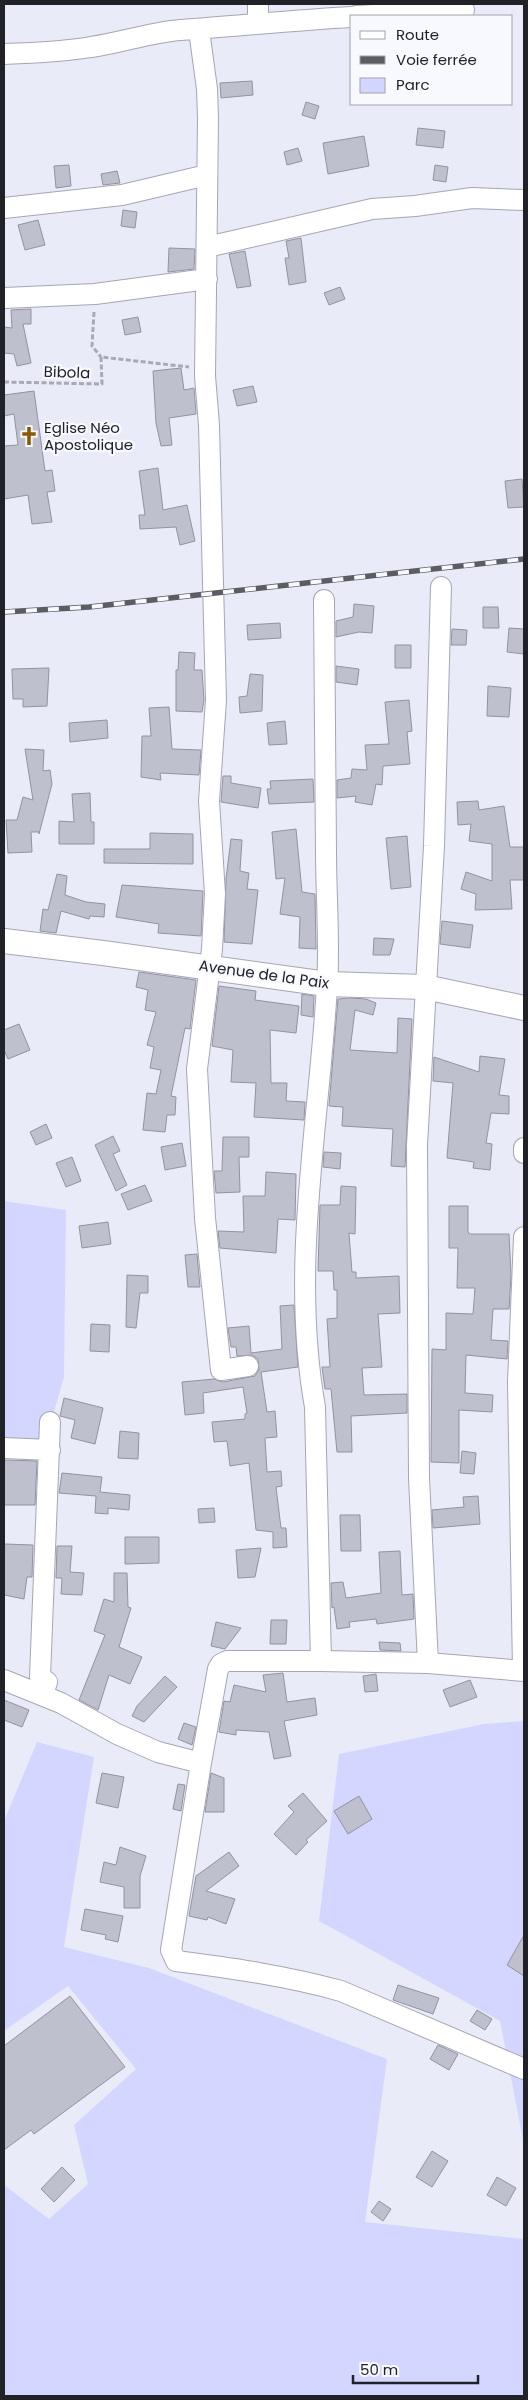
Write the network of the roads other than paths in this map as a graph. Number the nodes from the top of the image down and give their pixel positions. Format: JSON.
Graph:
{"nodes":[{"id":1,"x":464,"y":10,"type":"dead end"},
{"id":2,"x":258,"y":13,"type":"edge"},
{"id":3,"x":374,"y":15,"type":"edge"},
{"id":4,"x":350,"y":16,"type":"edge"},
{"id":5,"x":200,"y":30,"type":"junction"},
{"id":6,"x":4,"y":54,"type":"edge"},
{"id":7,"x":207,"y":174,"type":"junction"},
{"id":8,"x":524,"y":200,"type":"edge"},
{"id":9,"x":4,"y":208,"type":"edge"},
{"id":10,"x":208,"y":247,"type":"junction"},
{"id":11,"x":207,"y":280,"type":"junction"},
{"id":12,"x":4,"y":298,"type":"edge"},
{"id":13,"x":441,"y":587,"type":"dead end"},
{"id":14,"x":324,"y":600,"type":"dead end"},
{"id":15,"x":4,"y":941,"type":"edge"},
{"id":16,"x":209,"y":967,"type":"junction"},
{"id":17,"x":328,"y":984,"type":"junction"},
{"id":18,"x":425,"y":987,"type":"junction"},
{"id":19,"x":524,"y":1008,"type":"edge"},
{"id":20,"x":524,"y":1148,"type":"edge"},
{"id":21,"x":524,"y":1152,"type":"edge"},
{"id":22,"x":524,"y":1237,"type":"edge"},
{"id":23,"x":248,"y":1366,"type":"dead end"},
{"id":24,"x":50,"y":1422,"type":"dead end"},
{"id":25,"x":4,"y":1448,"type":"edge"},
{"id":26,"x":50,"y":1450,"type":"junction"},
{"id":27,"x":321,"y":1661,"type":"junction"},
{"id":28,"x":428,"y":1663,"type":"junction"},
{"id":29,"x":524,"y":1671,"type":"edge"},
{"id":30,"x":4,"y":1680,"type":"edge"},
{"id":31,"x":42,"y":1694,"type":"junction"},
{"id":32,"x":201,"y":1764,"type":"junction"},
{"id":33,"x":524,"y":2069,"type":"edge"}],
"edges":[{"from":1,"to":3,"type":"street"},
{"from":2,"to":4,"type":"street"},
{"from":2,"to":5,"type":"street"},
{"from":5,"to":6,"type":"street"},
{"from":5,"to":7,"type":"street"},
{"from":7,"to":9,"type":"street"},
{"from":7,"to":10,"type":"street"},
{"from":8,"to":10,"type":"street"},
{"from":10,"to":11,"type":"street"},
{"from":11,"to":12,"type":"street"},
{"from":11,"to":16,"type":"street"},
{"from":13,"to":18,"type":"street"},
{"from":14,"to":17,"type":"street"},
{"from":15,"to":16,"type":"street","name":"Avenue de la Paix"},
{"from":16,"to":17,"type":"street","name":"Avenue de la Paix"},
{"from":16,"to":23,"type":"street"},
{"from":17,"to":18,"type":"street","name":"Avenue de la Paix"},
{"from":17,"to":27,"type":"street"},
{"from":18,"to":19,"type":"street","name":"Avenue de la Paix"},
{"from":18,"to":28,"type":"street"},
{"from":20,"to":21,"type":"street"},
{"from":22,"to":29,"type":"street"},
{"from":24,"to":26,"type":"street"},
{"from":25,"to":26,"type":"street"},
{"from":26,"to":31,"type":"street"},
{"from":27,"to":28,"type":"street"},
{"from":27,"to":32,"type":"street"},
{"from":28,"to":29,"type":"street"},
{"from":30,"to":31,"type":"street"},
{"from":31,"to":32,"type":"street"},
{"from":32,"to":33,"type":"street"}]}
